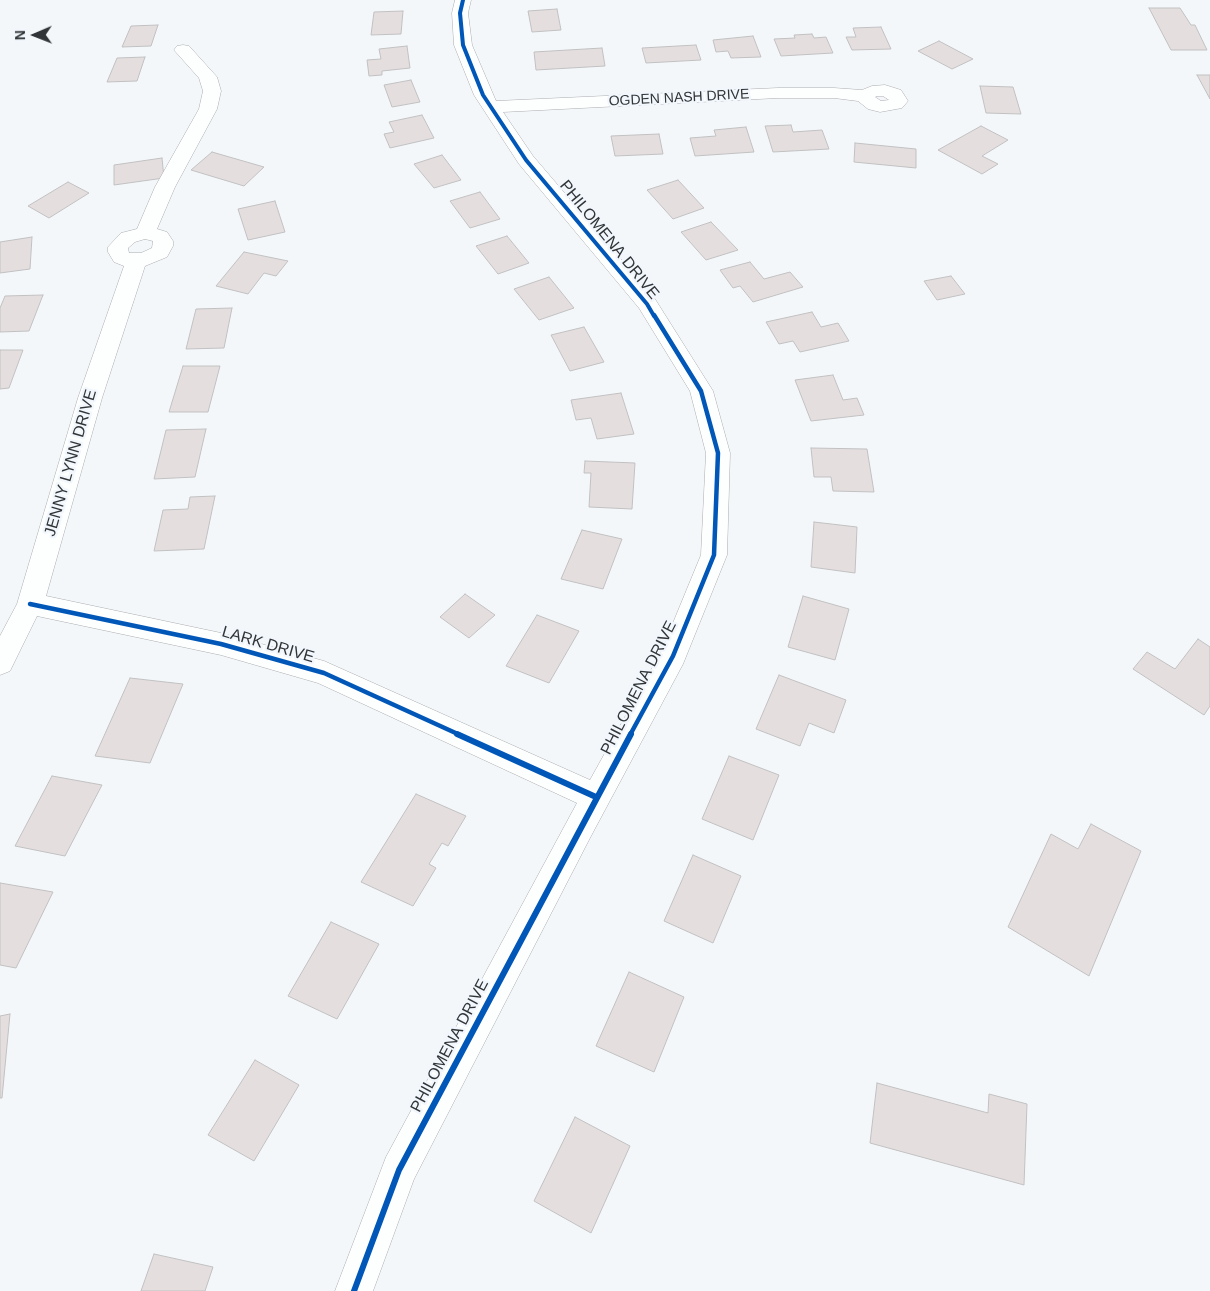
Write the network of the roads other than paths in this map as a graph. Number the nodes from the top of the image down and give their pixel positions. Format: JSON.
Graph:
{"nodes":[{"id":1,"x":463,"y":0,"type":"edge"},
{"id":2,"x":183,"y":50,"type":"dead end"},
{"id":3,"x":866,"y":96,"type":"dead end"},
{"id":4,"x":491,"y":107,"type":"junction"},
{"id":5,"x":30,"y":604,"type":"junction"},
{"id":6,"x":0,"y":663,"type":"edge"},
{"id":7,"x":596,"y":797,"type":"junction"},
{"id":8,"x":354,"y":1291,"type":"edge"}],
"edges":[{"from":1,"to":4,"type":"street","name":"PHILOMENA DRIVE"},
{"from":2,"to":5,"type":"street","name":"JENNY LYNN DRIVE"},
{"from":3,"to":4,"type":"street","name":"OGDEN NASH DRIVE"},
{"from":4,"to":7,"type":"street","name":"PHILOMENA DRIVE"},
{"from":5,"to":6,"type":"street","name":"JENNY LYNN DRIVE"},
{"from":5,"to":7,"type":"street","name":"LARK DRIVE"},
{"from":7,"to":8,"type":"street","name":"PHILOMENA DRIVE"}]}
